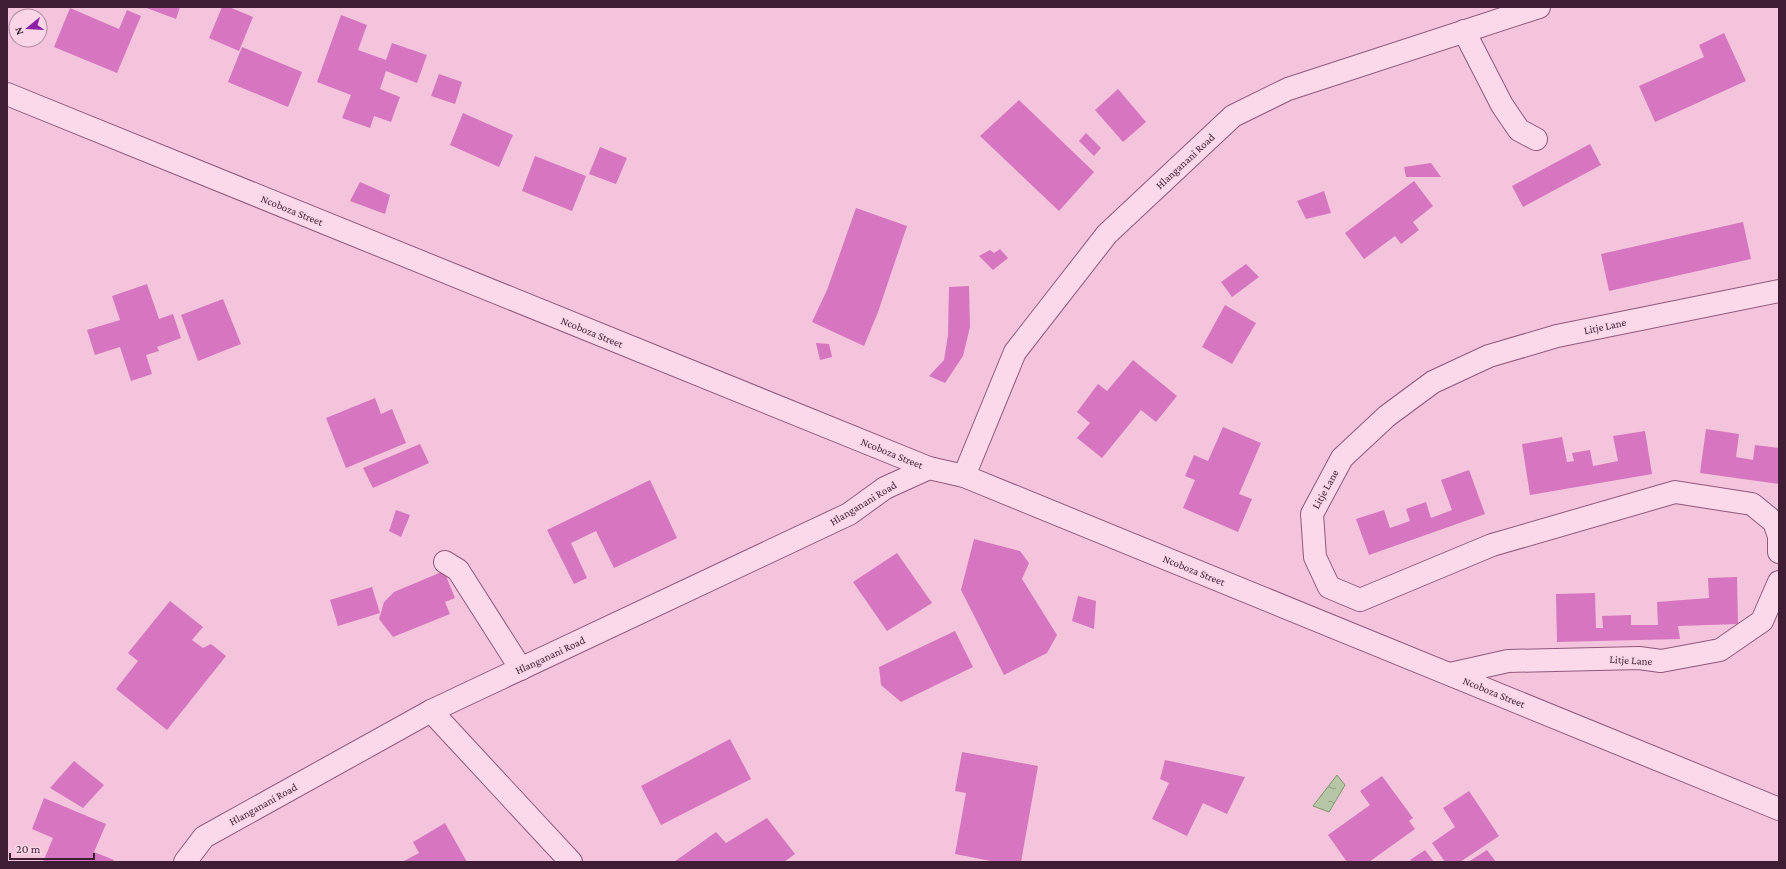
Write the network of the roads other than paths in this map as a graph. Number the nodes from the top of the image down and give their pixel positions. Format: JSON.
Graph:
{"nodes":[{"id":1,"x":1539,"y":7,"type":"edge"},
{"id":2,"x":1464,"y":31,"type":"junction"},
{"id":3,"x":7,"y":94,"type":"edge"},
{"id":4,"x":1536,"y":139,"type":"dead end"},
{"id":5,"x":1779,"y":291,"type":"edge"},
{"id":6,"x":929,"y":468,"type":"junction"},
{"id":7,"x":964,"y":476,"type":"junction"},
{"id":8,"x":1779,"y":552,"type":"edge"},
{"id":9,"x":445,"y":562,"type":"dead end"},
{"id":10,"x":1779,"y":582,"type":"edge"},
{"id":11,"x":521,"y":669,"type":"junction"},
{"id":12,"x":1450,"y":674,"type":"junction"},
{"id":13,"x":431,"y":711,"type":"junction"},
{"id":14,"x":1779,"y":809,"type":"edge"},
{"id":15,"x":185,"y":862,"type":"edge"},
{"id":16,"x":571,"y":862,"type":"edge"}],
"edges":[{"from":1,"to":2,"type":"street","name":"Hlanganani Road"},
{"from":2,"to":4,"type":"street"},
{"from":2,"to":7,"type":"street","name":"Hlanganani Road"},
{"from":3,"to":6,"type":"street","name":"Ncoboza Street"},
{"from":5,"to":8,"type":"street","name":"Litje Lane"},
{"from":6,"to":7,"type":"street","name":"Ncoboza Street"},
{"from":6,"to":11,"type":"street","name":"Hlanganani Road"},
{"from":7,"to":12,"type":"street","name":"Ncoboza Street"},
{"from":9,"to":11,"type":"street"},
{"from":10,"to":12,"type":"street","name":"Litje Lane"},
{"from":11,"to":13,"type":"street","name":"Hlanganani Road"},
{"from":12,"to":14,"type":"street","name":"Ncoboza Street"},
{"from":13,"to":15,"type":"street","name":"Hlanganani Road"},
{"from":13,"to":16,"type":"street"}]}
